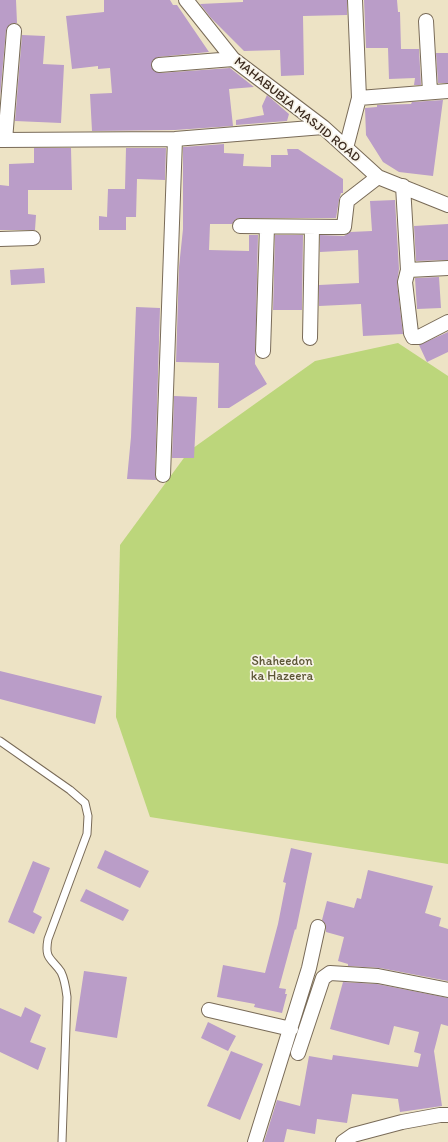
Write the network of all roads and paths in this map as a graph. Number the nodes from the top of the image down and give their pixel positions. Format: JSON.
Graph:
{"nodes":[{"id":1,"x":186,"y":0,"type":"edge"},
{"id":2,"x":355,"y":0,"type":"edge"},
{"id":3,"x":426,"y":21,"type":"dead end"},
{"id":4,"x":14,"y":31,"type":"dead end"},
{"id":5,"x":233,"y":59,"type":"junction"},
{"id":6,"x":159,"y":65,"type":"dead end"},
{"id":7,"x":5,"y":73,"type":"edge"},
{"id":8,"x":448,"y":91,"type":"edge"},
{"id":9,"x":430,"y":92,"type":"junction"},
{"id":10,"x":359,"y":98,"type":"junction"},
{"id":11,"x":323,"y":127,"type":"junction"},
{"id":12,"x":176,"y":139,"type":"junction"},
{"id":13,"x":2,"y":140,"type":"edge"},
{"id":14,"x":346,"y":148,"type":"junction"},
{"id":15,"x":378,"y":177,"type":"junction"},
{"id":16,"x":403,"y":186,"type":"junction"},
{"id":17,"x":448,"y":205,"type":"edge"},
{"id":18,"x":240,"y":226,"type":"dead end"},
{"id":19,"x":267,"y":227,"type":"junction"},
{"id":20,"x":312,"y":228,"type":"junction"},
{"id":21,"x":33,"y":238,"type":"dead end"},
{"id":22,"x":0,"y":239,"type":"edge"},
{"id":23,"x":448,"y":268,"type":"edge"},
{"id":24,"x":408,"y":270,"type":"junction"},
{"id":25,"x":448,"y":322,"type":"edge"},
{"id":26,"x":310,"y":338,"type":"dead end"},
{"id":27,"x":263,"y":351,"type":"dead end"},
{"id":28,"x":163,"y":475,"type":"dead end"},
{"id":29,"x":0,"y":740,"type":"edge"},
{"id":30,"x":318,"y":927,"type":"dead end"},
{"id":31,"x":448,"y":990,"type":"edge"},
{"id":32,"x":209,"y":1010,"type":"dead end"},
{"id":33,"x":291,"y":1028,"type":"junction"},
{"id":34,"x":298,"y":1053,"type":"dead end"},
{"id":35,"x":448,"y":1115,"type":"edge"},
{"id":36,"x":62,"y":1142,"type":"edge"},
{"id":37,"x":255,"y":1142,"type":"edge"},
{"id":38,"x":343,"y":1142,"type":"edge"}],
"edges":[{"from":1,"to":5,"type":"street","name":"MAHABUBIA MASJID ROAD"},
{"from":2,"to":10,"type":"street"},
{"from":3,"to":9,"type":"street"},
{"from":4,"to":7,"type":"street"},
{"from":5,"to":6,"type":"street"},
{"from":5,"to":11,"type":"street","name":"MAHABUBIA MASJID ROAD"},
{"from":7,"to":13,"type":"street"},
{"from":8,"to":9,"type":"street"},
{"from":9,"to":10,"type":"street"},
{"from":10,"to":14,"type":"street"},
{"from":11,"to":12,"type":"street"},
{"from":11,"to":14,"type":"street","name":"MAHABUBIA MASJID ROAD"},
{"from":12,"to":13,"type":"street"},
{"from":12,"to":28,"type":"street"},
{"from":14,"to":15,"type":"street","name":"MAHABUBIA MASJID ROAD"},
{"from":15,"to":16,"type":"street","name":"MAHABUBIA MASJID ROAD"},
{"from":15,"to":20,"type":"street"},
{"from":16,"to":17,"type":"street","name":"MAHABUBIA MASJID ROAD"},
{"from":16,"to":24,"type":"street"},
{"from":18,"to":19,"type":"street"},
{"from":19,"to":20,"type":"street"},
{"from":19,"to":27,"type":"street"},
{"from":20,"to":26,"type":"street"},
{"from":21,"to":22,"type":"street"},
{"from":23,"to":24,"type":"street"},
{"from":24,"to":25,"type":"street"},
{"from":29,"to":36,"type":"lane"},
{"from":30,"to":33,"type":"street"},
{"from":31,"to":34,"type":"street"},
{"from":32,"to":33,"type":"street"},
{"from":33,"to":37,"type":"street"},
{"from":35,"to":38,"type":"street"}]}
